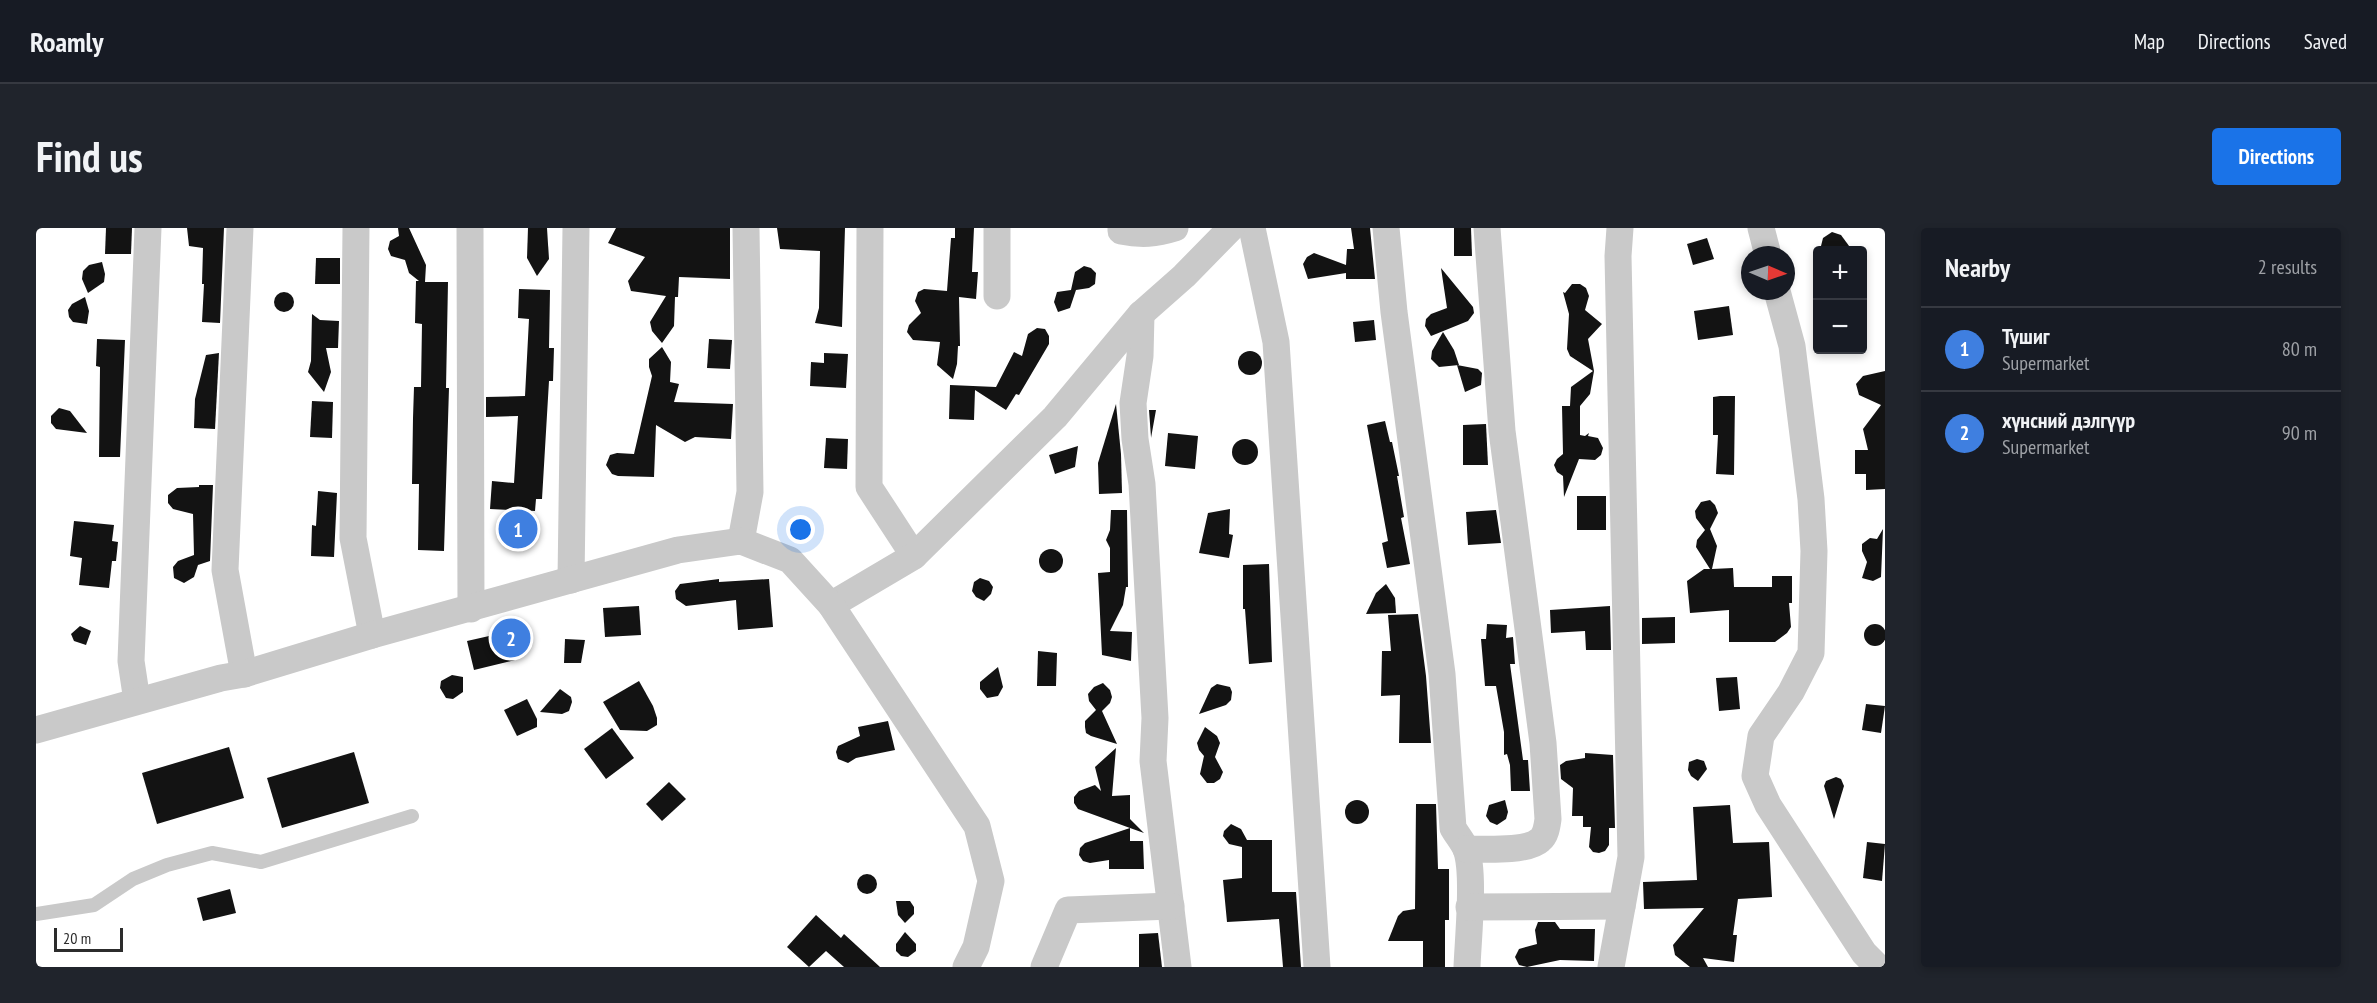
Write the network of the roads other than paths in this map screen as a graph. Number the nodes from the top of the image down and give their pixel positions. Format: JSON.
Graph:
{"nodes":[{"id":1,"x":148,"y":228,"type":"edge"},
{"id":2,"x":240,"y":228,"type":"edge"},
{"id":3,"x":356,"y":228,"type":"edge"},
{"id":4,"x":470,"y":228,"type":"edge"},
{"id":5,"x":576,"y":228,"type":"edge"},
{"id":6,"x":746,"y":228,"type":"edge"},
{"id":7,"x":870,"y":228,"type":"edge"},
{"id":8,"x":997,"y":228,"type":"edge"},
{"id":9,"x":1121,"y":228,"type":"edge"},
{"id":10,"x":1175,"y":228,"type":"edge"},
{"id":11,"x":1185,"y":228,"type":"edge"},
{"id":12,"x":1231,"y":228,"type":"edge"},
{"id":13,"x":1252,"y":228,"type":"edge"},
{"id":14,"x":1386,"y":228,"type":"edge"},
{"id":15,"x":1487,"y":228,"type":"edge"},
{"id":16,"x":1620,"y":228,"type":"edge"},
{"id":17,"x":1761,"y":228,"type":"edge"},
{"id":18,"x":1766,"y":246,"type":"edge"},
{"id":19,"x":1184,"y":276,"type":"junction"},
{"id":20,"x":997,"y":296,"type":"dead end"},
{"id":21,"x":1779,"y":300,"type":"edge"},
{"id":22,"x":1141,"y":314,"type":"junction"},
{"id":23,"x":741,"y":541,"type":"junction"},
{"id":24,"x":914,"y":556,"type":"junction"},
{"id":25,"x":571,"y":580,"type":"junction"},
{"id":26,"x":831,"y":605,"type":"junction"},
{"id":27,"x":471,"y":609,"type":"junction"},
{"id":28,"x":372,"y":635,"type":"junction"},
{"id":29,"x":243,"y":674,"type":"junction"},
{"id":30,"x":137,"y":701,"type":"junction"},
{"id":31,"x":36,"y":730,"type":"edge"},
{"id":32,"x":412,"y":816,"type":"dead end"},
{"id":33,"x":1466,"y":849,"type":"junction"},
{"id":34,"x":1171,"y":906,"type":"junction"},
{"id":35,"x":1622,"y":906,"type":"junction"},
{"id":36,"x":1469,"y":908,"type":"junction"},
{"id":37,"x":36,"y":914,"type":"edge"},
{"id":38,"x":966,"y":967,"type":"edge"},
{"id":39,"x":1044,"y":967,"type":"edge"},
{"id":40,"x":1178,"y":967,"type":"edge"},
{"id":41,"x":1317,"y":967,"type":"edge"},
{"id":42,"x":1467,"y":967,"type":"edge"},
{"id":43,"x":1611,"y":967,"type":"edge"},
{"id":44,"x":1878,"y":967,"type":"edge"}],
"edges":[{"from":1,"to":30,"type":"street"},
{"from":2,"to":29,"type":"street"},
{"from":3,"to":28,"type":"street"},
{"from":4,"to":27,"type":"street"},
{"from":5,"to":25,"type":"street"},
{"from":6,"to":23,"type":"street"},
{"from":7,"to":24,"type":"street"},
{"from":8,"to":20,"type":"street"},
{"from":9,"to":10,"type":"street"},
{"from":11,"to":19,"type":"street"},
{"from":12,"to":19,"type":"street"},
{"from":13,"to":41,"type":"street"},
{"from":14,"to":33,"type":"street"},
{"from":15,"to":33,"type":"street"},
{"from":16,"to":35,"type":"street"},
{"from":17,"to":18,"type":"street"},
{"from":19,"to":22,"type":"street"},
{"from":21,"to":44,"type":"street"},
{"from":22,"to":24,"type":"street"},
{"from":22,"to":34,"type":"street"},
{"from":23,"to":25,"type":"street"},
{"from":23,"to":26,"type":"street"},
{"from":24,"to":26,"type":"street"},
{"from":25,"to":27,"type":"street"},
{"from":26,"to":38,"type":"street"},
{"from":27,"to":28,"type":"street"},
{"from":28,"to":29,"type":"street"},
{"from":29,"to":30,"type":"street"},
{"from":30,"to":31,"type":"street"},
{"from":32,"to":37,"type":"lane"},
{"from":33,"to":36,"type":"street"},
{"from":34,"to":39,"type":"street"},
{"from":34,"to":40,"type":"street"},
{"from":35,"to":36,"type":"street"},
{"from":35,"to":43,"type":"street"},
{"from":36,"to":42,"type":"street"}]}
